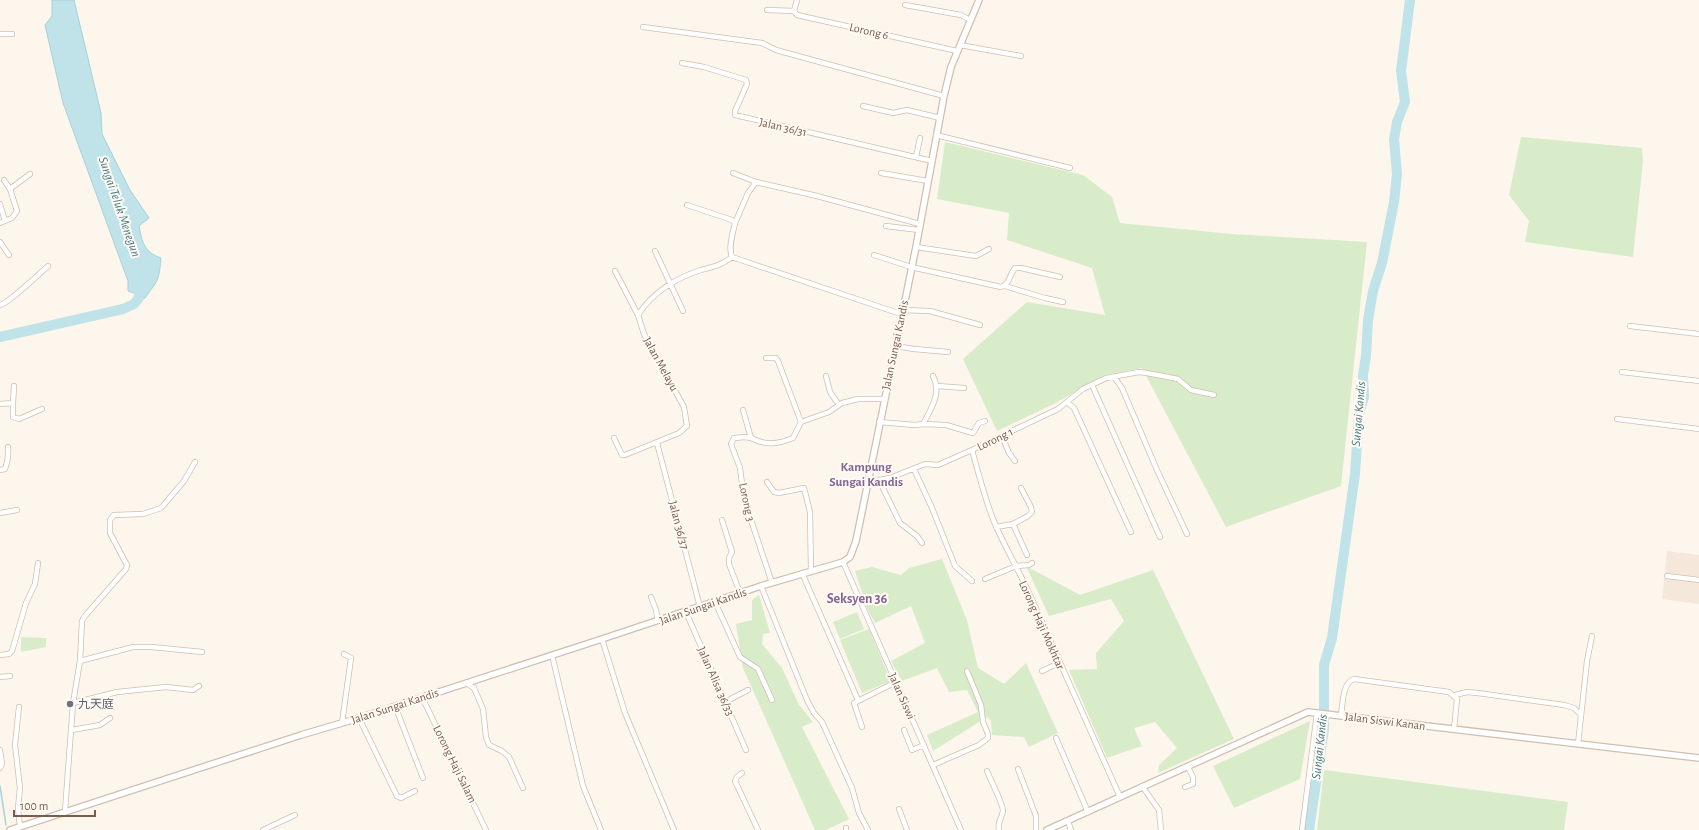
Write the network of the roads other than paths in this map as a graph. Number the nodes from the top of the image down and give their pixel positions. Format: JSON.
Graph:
{"nodes":[{"id":1,"x":797,"y":0,"type":"edge"},
{"id":2,"x":979,"y":0,"type":"edge"},
{"id":3,"x":905,"y":5,"type":"dead end"},
{"id":4,"x":767,"y":10,"type":"dead end"},
{"id":5,"x":794,"y":12,"type":"junction"},
{"id":6,"x":970,"y":20,"type":"junction"},
{"id":7,"x":643,"y":28,"type":"dead end"},
{"id":8,"x":0,"y":34,"type":"edge"},
{"id":9,"x":12,"y":34,"type":"dead end"},
{"id":10,"x":960,"y":45,"type":"junction"},
{"id":11,"x":957,"y":51,"type":"junction"},
{"id":12,"x":1021,"y":56,"type":"dead end"},
{"id":13,"x":682,"y":63,"type":"dead end"},
{"id":14,"x":944,"y":96,"type":"junction"},
{"id":15,"x":863,"y":106,"type":"dead end"},
{"id":16,"x":940,"y":118,"type":"junction"},
{"id":17,"x":936,"y":135,"type":"junction"},
{"id":18,"x":920,"y":138,"type":"dead end"},
{"id":19,"x":916,"y":158,"type":"junction"},
{"id":20,"x":932,"y":161,"type":"junction"},
{"id":21,"x":1070,"y":168,"type":"dead end"},
{"id":22,"x":881,"y":172,"type":"dead end"},
{"id":23,"x":733,"y":173,"type":"dead end"},
{"id":24,"x":30,"y":174,"type":"dead end"},
{"id":25,"x":4,"y":180,"type":"dead end"},
{"id":26,"x":756,"y":182,"type":"junction"},
{"id":27,"x":928,"y":182,"type":"junction"},
{"id":28,"x":10,"y":189,"type":"junction"},
{"id":29,"x":0,"y":204,"type":"edge"},
{"id":30,"x":687,"y":205,"type":"dead end"},
{"id":31,"x":2,"y":222,"type":"edge"},
{"id":32,"x":735,"y":223,"type":"junction"},
{"id":33,"x":886,"y":226,"type":"dead end"},
{"id":34,"x":919,"y":227,"type":"junction"},
{"id":35,"x":0,"y":242,"type":"edge"},
{"id":36,"x":916,"y":247,"type":"junction"},
{"id":37,"x":989,"y":250,"type":"dead end"},
{"id":38,"x":655,"y":251,"type":"dead end"},
{"id":39,"x":9,"y":255,"type":"dead end"},
{"id":40,"x":874,"y":255,"type":"dead end"},
{"id":41,"x":732,"y":257,"type":"junction"},
{"id":42,"x":48,"y":266,"type":"dead end"},
{"id":43,"x":911,"y":267,"type":"junction"},
{"id":44,"x":615,"y":271,"type":"dead end"},
{"id":45,"x":1060,"y":277,"type":"dead end"},
{"id":46,"x":670,"y":284,"type":"junction"},
{"id":47,"x":1005,"y":286,"type":"junction"},
{"id":48,"x":1063,"y":302,"type":"dead end"},
{"id":49,"x":0,"y":306,"type":"edge"},
{"id":50,"x":635,"y":308,"type":"junction"},
{"id":51,"x":643,"y":308,"type":"junction"},
{"id":52,"x":683,"y":311,"type":"dead end"},
{"id":53,"x":902,"y":312,"type":"junction"},
{"id":54,"x":638,"y":315,"type":"junction"},
{"id":55,"x":980,"y":325,"type":"dead end"},
{"id":56,"x":1630,"y":326,"type":"dead end"},
{"id":57,"x":1699,"y":334,"type":"edge"},
{"id":58,"x":895,"y":346,"type":"junction"},
{"id":59,"x":948,"y":352,"type":"dead end"},
{"id":60,"x":766,"y":358,"type":"dead end"},
{"id":61,"x":1622,"y":372,"type":"dead end"},
{"id":62,"x":826,"y":376,"type":"dead end"},
{"id":63,"x":933,"y":376,"type":"dead end"},
{"id":64,"x":1114,"y":376,"type":"junction"},
{"id":65,"x":1699,"y":381,"type":"edge"},
{"id":66,"x":1092,"y":385,"type":"junction"},
{"id":67,"x":14,"y":386,"type":"dead end"},
{"id":68,"x":937,"y":386,"type":"junction"},
{"id":69,"x":964,"y":388,"type":"dead end"},
{"id":70,"x":1214,"y":396,"type":"dead end"},
{"id":71,"x":884,"y":399,"type":"junction"},
{"id":72,"x":1067,"y":402,"type":"junction"},
{"id":73,"x":13,"y":403,"type":"junction"},
{"id":74,"x":0,"y":404,"type":"edge"},
{"id":75,"x":839,"y":405,"type":"junction"},
{"id":76,"x":42,"y":409,"type":"dead end"},
{"id":77,"x":743,"y":410,"type":"dead end"},
{"id":78,"x":1617,"y":419,"type":"dead end"},
{"id":79,"x":985,"y":421,"type":"dead end"},
{"id":80,"x":801,"y":422,"type":"junction"},
{"id":81,"x":879,"y":422,"type":"junction"},
{"id":82,"x":923,"y":424,"type":"junction"},
{"id":83,"x":1699,"y":429,"type":"edge"},
{"id":84,"x":1002,"y":436,"type":"junction"},
{"id":85,"x":614,"y":438,"type":"dead end"},
{"id":86,"x":751,"y":438,"type":"junction"},
{"id":87,"x":657,"y":443,"type":"junction"},
{"id":88,"x":8,"y":447,"type":"dead end"},
{"id":89,"x":972,"y":450,"type":"junction"},
{"id":90,"x":1015,"y":461,"type":"dead end"},
{"id":91,"x":195,"y":462,"type":"dead end"},
{"id":92,"x":914,"y":469,"type":"junction"},
{"id":93,"x":0,"y":470,"type":"edge"},
{"id":94,"x":868,"y":479,"type":"junction"},
{"id":95,"x":879,"y":480,"type":"junction"},
{"id":96,"x":767,"y":482,"type":"dead end"},
{"id":97,"x":1021,"y":488,"type":"dead end"},
{"id":98,"x":16,"y":510,"type":"dead end"},
{"id":99,"x":0,"y":513,"type":"edge"},
{"id":100,"x":722,"y":520,"type":"dead end"},
{"id":101,"x":1013,"y":524,"type":"junction"},
{"id":102,"x":996,"y":527,"type":"junction"},
{"id":103,"x":1130,"y":532,"type":"dead end"},
{"id":104,"x":1187,"y":534,"type":"dead end"},
{"id":105,"x":1160,"y":537,"type":"dead end"},
{"id":106,"x":922,"y":543,"type":"dead end"},
{"id":107,"x":1027,"y":555,"type":"dead end"},
{"id":108,"x":843,"y":562,"type":"junction"},
{"id":109,"x":38,"y":563,"type":"dead end"},
{"id":110,"x":1032,"y":563,"type":"dead end"},
{"id":111,"x":1016,"y":566,"type":"junction"},
{"id":112,"x":811,"y":570,"type":"junction"},
{"id":113,"x":802,"y":573,"type":"junction"},
{"id":114,"x":1667,"y":576,"type":"dead end"},
{"id":115,"x":985,"y":578,"type":"dead end"},
{"id":116,"x":1699,"y":580,"type":"edge"},
{"id":117,"x":972,"y":581,"type":"dead end"},
{"id":118,"x":772,"y":583,"type":"junction"},
{"id":119,"x":761,"y":586,"type":"junction"},
{"id":120,"x":740,"y":593,"type":"junction"},
{"id":121,"x":651,"y":597,"type":"dead end"},
{"id":122,"x":715,"y":602,"type":"junction"},
{"id":123,"x":700,"y":607,"type":"junction"},
{"id":124,"x":686,"y":612,"type":"junction"},
{"id":125,"x":658,"y":621,"type":"junction"},
{"id":126,"x":1592,"y":636,"type":"dead end"},
{"id":127,"x":602,"y":639,"type":"junction"},
{"id":128,"x":202,"y":652,"type":"dead end"},
{"id":129,"x":344,"y":654,"type":"dead end"},
{"id":130,"x":0,"y":655,"type":"edge"},
{"id":131,"x":552,"y":655,"type":"junction"},
{"id":132,"x":80,"y":661,"type":"junction"},
{"id":133,"x":1060,"y":663,"type":"junction"},
{"id":134,"x":1042,"y":671,"type":"dead end"},
{"id":135,"x":968,"y":672,"type":"dead end"},
{"id":136,"x":10,"y":676,"type":"dead end"},
{"id":137,"x":0,"y":677,"type":"edge"},
{"id":138,"x":896,"y":682,"type":"junction"},
{"id":139,"x":466,"y":683,"type":"junction"},
{"id":140,"x":199,"y":686,"type":"dead end"},
{"id":141,"x":748,"y":690,"type":"dead end"},
{"id":142,"x":1455,"y":695,"type":"junction"},
{"id":143,"x":422,"y":698,"type":"junction"},
{"id":144,"x":772,"y":700,"type":"dead end"},
{"id":145,"x":858,"y":700,"type":"junction"},
{"id":146,"x":725,"y":702,"type":"junction"},
{"id":147,"x":73,"y":703,"type":"junction"},
{"id":148,"x":395,"y":706,"type":"junction"},
{"id":149,"x":19,"y":707,"type":"dead end"},
{"id":150,"x":1318,"y":713,"type":"junction"},
{"id":151,"x":1341,"y":715,"type":"junction"},
{"id":152,"x":1581,"y":715,"type":"junction"},
{"id":153,"x":110,"y":718,"type":"dead end"},
{"id":154,"x":359,"y":718,"type":"junction"},
{"id":155,"x":342,"y":723,"type":"junction"},
{"id":156,"x":862,"y":726,"type":"dead end"},
{"id":157,"x":1454,"y":729,"type":"junction"},
{"id":158,"x":72,"y":730,"type":"junction"},
{"id":159,"x":904,"y":730,"type":"dead end"},
{"id":160,"x":1056,"y":738,"type":"dead end"},
{"id":161,"x":1578,"y":744,"type":"junction"},
{"id":162,"x":924,"y":745,"type":"junction"},
{"id":163,"x":0,"y":750,"type":"edge"},
{"id":164,"x":746,"y":750,"type":"dead end"},
{"id":165,"x":1699,"y":758,"type":"edge"},
{"id":166,"x":932,"y":765,"type":"junction"},
{"id":167,"x":1188,"y":766,"type":"junction"},
{"id":168,"x":0,"y":768,"type":"edge"},
{"id":169,"x":1018,"y":769,"type":"dead end"},
{"id":170,"x":987,"y":771,"type":"dead end"},
{"id":171,"x":742,"y":773,"type":"dead end"},
{"id":172,"x":423,"y":778,"type":"dead end"},
{"id":173,"x":1142,"y":786,"type":"junction"},
{"id":174,"x":1185,"y":787,"type":"dead end"},
{"id":175,"x":523,"y":788,"type":"dead end"},
{"id":176,"x":415,"y":792,"type":"dead end"},
{"id":177,"x":1120,"y":796,"type":"junction"},
{"id":178,"x":899,"y":809,"type":"dead end"},
{"id":179,"x":65,"y":811,"type":"junction"},
{"id":180,"x":1088,"y":812,"type":"junction"},
{"id":181,"x":295,"y":815,"type":"dead end"},
{"id":182,"x":1068,"y":821,"type":"junction"},
{"id":183,"x":20,"y":827,"type":"junction"},
{"id":184,"x":10,"y":830,"type":"edge"},
{"id":185,"x":262,"y":830,"type":"edge"},
{"id":186,"x":486,"y":830,"type":"edge"},
{"id":187,"x":601,"y":830,"type":"edge"},
{"id":188,"x":674,"y":830,"type":"edge"},
{"id":189,"x":758,"y":830,"type":"edge"},
{"id":190,"x":868,"y":830,"type":"edge"},
{"id":191,"x":907,"y":830,"type":"edge"},
{"id":192,"x":961,"y":830,"type":"edge"},
{"id":193,"x":999,"y":830,"type":"edge"},
{"id":194,"x":1036,"y":830,"type":"edge"},
{"id":195,"x":1047,"y":830,"type":"edge"},
{"id":196,"x":1071,"y":830,"type":"edge"},
{"id":197,"x":1161,"y":830,"type":"edge"},
{"id":198,"x":1302,"y":830,"type":"edge"}],
"edges":[{"from":1,"to":5,"type":"street"},
{"from":2,"to":6,"type":"street","name":"Jalan Sungai Kandis"},
{"from":3,"to":6,"type":"street"},
{"from":4,"to":5,"type":"street","name":"Lorong 6"},
{"from":5,"to":11,"type":"street","name":"Lorong 6"},
{"from":6,"to":10,"type":"street","name":"Jalan Sungai Kandis"},
{"from":7,"to":14,"type":"street"},
{"from":8,"to":9,"type":"street"},
{"from":10,"to":11,"type":"street","name":"Jalan Sungai Kandis"},
{"from":10,"to":12,"type":"street"},
{"from":11,"to":14,"type":"street","name":"Jalan Sungai Kandis"},
{"from":13,"to":19,"type":"street","name":"Jalan 36/31"},
{"from":14,"to":16,"type":"street","name":"Jalan Sungai Kandis"},
{"from":15,"to":16,"type":"street"},
{"from":16,"to":17,"type":"street","name":"Jalan Sungai Kandis"},
{"from":17,"to":20,"type":"street","name":"Jalan Sungai Kandis"},
{"from":17,"to":21,"type":"street"},
{"from":18,"to":19,"type":"street"},
{"from":19,"to":20,"type":"street","name":"Jalan 36/31"},
{"from":20,"to":27,"type":"street","name":"Jalan Sungai Kandis"},
{"from":22,"to":27,"type":"street"},
{"from":23,"to":26,"type":"street"},
{"from":24,"to":28,"type":"street"},
{"from":25,"to":28,"type":"street"},
{"from":26,"to":32,"type":"street"},
{"from":26,"to":34,"type":"street"},
{"from":27,"to":34,"type":"street","name":"Jalan Sungai Kandis"},
{"from":28,"to":31,"type":"street"},
{"from":29,"to":31,"type":"street"},
{"from":30,"to":32,"type":"street"},
{"from":32,"to":41,"type":"street"},
{"from":33,"to":34,"type":"street"},
{"from":34,"to":36,"type":"street","name":"Jalan Sungai Kandis"},
{"from":35,"to":39,"type":"street"},
{"from":36,"to":37,"type":"street"},
{"from":36,"to":43,"type":"street","name":"Jalan Sungai Kandis"},
{"from":38,"to":46,"type":"street"},
{"from":40,"to":43,"type":"street"},
{"from":41,"to":46,"type":"street"},
{"from":41,"to":53,"type":"street"},
{"from":42,"to":49,"type":"street"},
{"from":43,"to":47,"type":"street"},
{"from":43,"to":53,"type":"street","name":"Jalan Sungai Kandis"},
{"from":44,"to":50,"type":"street","name":"Jalan Melayu"},
{"from":45,"to":47,"type":"street"},
{"from":46,"to":51,"type":"street"},
{"from":46,"to":52,"type":"street"},
{"from":47,"to":48,"type":"street"},
{"from":50,"to":51,"type":"street"},
{"from":50,"to":54,"type":"street","name":"Jalan Melayu"},
{"from":51,"to":54,"type":"street"},
{"from":53,"to":55,"type":"street"},
{"from":53,"to":58,"type":"street","name":"Jalan Sungai Kandis"},
{"from":54,"to":87,"type":"street","name":"Jalan Melayu"},
{"from":56,"to":57,"type":"street"},
{"from":58,"to":59,"type":"street"},
{"from":58,"to":71,"type":"street","name":"Jalan Sungai Kandis"},
{"from":60,"to":80,"type":"street"},
{"from":61,"to":65,"type":"street"},
{"from":62,"to":75,"type":"street"},
{"from":63,"to":68,"type":"street"},
{"from":64,"to":66,"type":"street","name":"Lorong 1"},
{"from":64,"to":70,"type":"street","name":"Lorong 1"},
{"from":64,"to":104,"type":"street"},
{"from":66,"to":72,"type":"street","name":"Lorong 1"},
{"from":66,"to":105,"type":"street"},
{"from":67,"to":73,"type":"street"},
{"from":68,"to":69,"type":"street"},
{"from":68,"to":82,"type":"street"},
{"from":71,"to":75,"type":"street"},
{"from":71,"to":81,"type":"street","name":"Jalan Sungai Kandis"},
{"from":72,"to":84,"type":"street","name":"Lorong 1"},
{"from":72,"to":103,"type":"street"},
{"from":73,"to":74,"type":"street"},
{"from":73,"to":76,"type":"street"},
{"from":75,"to":80,"type":"street"},
{"from":77,"to":86,"type":"street"},
{"from":78,"to":83,"type":"street"},
{"from":79,"to":82,"type":"street"},
{"from":80,"to":86,"type":"street","name":"Lorong 3"},
{"from":81,"to":82,"type":"street"},
{"from":81,"to":94,"type":"street","name":"Jalan Sungai Kandis"},
{"from":84,"to":89,"type":"street","name":"Lorong 1"},
{"from":84,"to":90,"type":"street"},
{"from":85,"to":87,"type":"street","name":"Jalan Melayu"},
{"from":86,"to":118,"type":"street","name":"Lorong 3"},
{"from":87,"to":123,"type":"street","name":"Jalan 36/37"},
{"from":88,"to":93,"type":"street"},
{"from":89,"to":92,"type":"street","name":"Lorong 1"},
{"from":89,"to":102,"type":"street","name":"Lorong Haji Mokhtar"},
{"from":91,"to":132,"type":"street"},
{"from":92,"to":95,"type":"street","name":"Lorong 1"},
{"from":92,"to":117,"type":"street"},
{"from":94,"to":95,"type":"street","name":"Lorong 1"},
{"from":94,"to":108,"type":"street","name":"Jalan Sungai Kandis"},
{"from":95,"to":106,"type":"street"},
{"from":96,"to":112,"type":"street"},
{"from":97,"to":101,"type":"street"},
{"from":98,"to":99,"type":"street"},
{"from":100,"to":120,"type":"street"},
{"from":101,"to":102,"type":"street"},
{"from":101,"to":107,"type":"street"},
{"from":102,"to":111,"type":"street","name":"Lorong Haji Mokhtar"},
{"from":108,"to":112,"type":"street","name":"Jalan Sungai Kandis"},
{"from":108,"to":138,"type":"street","name":"Jalan Siswi"},
{"from":109,"to":130,"type":"street"},
{"from":110,"to":111,"type":"street"},
{"from":111,"to":115,"type":"street"},
{"from":111,"to":133,"type":"street","name":"Lorong Haji Mokhtar"},
{"from":112,"to":113,"type":"street","name":"Jalan Sungai Kandis"},
{"from":113,"to":118,"type":"street","name":"Jalan Sungai Kandis"},
{"from":113,"to":145,"type":"street"},
{"from":114,"to":116,"type":"street"},
{"from":118,"to":119,"type":"street","name":"Jalan Sungai Kandis"},
{"from":119,"to":120,"type":"street","name":"Jalan Sungai Kandis"},
{"from":119,"to":190,"type":"street"},
{"from":120,"to":122,"type":"street","name":"Jalan Sungai Kandis"},
{"from":121,"to":125,"type":"street"},
{"from":122,"to":123,"type":"street","name":"Jalan Sungai Kandis"},
{"from":122,"to":144,"type":"street"},
{"from":123,"to":124,"type":"street","name":"Jalan Sungai Kandis"},
{"from":124,"to":125,"type":"street","name":"Jalan Sungai Kandis"},
{"from":124,"to":146,"type":"street","name":"Jalan Alisa 36/33"},
{"from":125,"to":127,"type":"street","name":"Jalan Sungai Kandis"},
{"from":126,"to":152,"type":"street"},
{"from":127,"to":131,"type":"street","name":"Jalan Sungai Kandis"},
{"from":127,"to":188,"type":"street"},
{"from":128,"to":132,"type":"street"},
{"from":129,"to":155,"type":"street"},
{"from":131,"to":139,"type":"street","name":"Jalan Sungai Kandis"},
{"from":131,"to":187,"type":"street"},
{"from":132,"to":147,"type":"street"},
{"from":133,"to":134,"type":"street"},
{"from":133,"to":177,"type":"street","name":"Lorong Haji Mokhtar"},
{"from":135,"to":166,"type":"street"},
{"from":136,"to":137,"type":"street"},
{"from":138,"to":145,"type":"street"},
{"from":138,"to":162,"type":"street","name":"Jalan Siswi"},
{"from":139,"to":143,"type":"street","name":"Jalan Sungai Kandis"},
{"from":139,"to":175,"type":"street"},
{"from":140,"to":147,"type":"street"},
{"from":141,"to":146,"type":"street"},
{"from":142,"to":151,"type":"street"},
{"from":142,"to":152,"type":"street"},
{"from":142,"to":157,"type":"street"},
{"from":143,"to":148,"type":"street","name":"Jalan Sungai Kandis"},
{"from":143,"to":186,"type":"street","name":"Lorong Haji Salam"},
{"from":145,"to":156,"type":"street"},
{"from":146,"to":164,"type":"street","name":"Jalan Alisa 36/33"},
{"from":147,"to":158,"type":"street"},
{"from":148,"to":154,"type":"street","name":"Jalan Sungai Kandis"},
{"from":148,"to":172,"type":"street"},
{"from":149,"to":183,"type":"street"},
{"from":150,"to":151,"type":"street","name":"Jalan Siswi Kanan"},
{"from":150,"to":167,"type":"street","name":"Jalan Siswi Kanan"},
{"from":150,"to":198,"type":"street"},
{"from":151,"to":157,"type":"street","name":"Jalan Siswi Kanan"},
{"from":152,"to":161,"type":"street"},
{"from":153,"to":158,"type":"street"},
{"from":154,"to":155,"type":"street","name":"Jalan Sungai Kandis"},
{"from":154,"to":176,"type":"street"},
{"from":155,"to":179,"type":"street","name":"Jalan Sungai Kandis"},
{"from":157,"to":161,"type":"street","name":"Jalan Siswi Kanan"},
{"from":158,"to":179,"type":"street"},
{"from":159,"to":162,"type":"street"},
{"from":160,"to":180,"type":"street"},
{"from":161,"to":165,"type":"street","name":"Jalan Siswi Kanan"},
{"from":162,"to":166,"type":"street","name":"Jalan Siswi"},
{"from":163,"to":168,"type":"street"},
{"from":166,"to":192,"type":"street","name":"Jalan Siswi"},
{"from":167,"to":173,"type":"street","name":"Jalan Siswi Kanan"},
{"from":167,"to":174,"type":"street"},
{"from":169,"to":194,"type":"street"},
{"from":170,"to":193,"type":"street"},
{"from":171,"to":189,"type":"street"},
{"from":173,"to":177,"type":"street","name":"Jalan Siswi Kanan"},
{"from":173,"to":197,"type":"street"},
{"from":177,"to":180,"type":"street","name":"Jalan Siswi Kanan"},
{"from":178,"to":191,"type":"street"},
{"from":179,"to":183,"type":"street","name":"Jalan Sungai Kandis"},
{"from":180,"to":182,"type":"street","name":"Jalan Siswi Kanan"},
{"from":181,"to":185,"type":"street"},
{"from":182,"to":195,"type":"street","name":"Jalan Siswi Kanan"},
{"from":182,"to":196,"type":"street"},
{"from":183,"to":184,"type":"street","name":"Jalan Sungai Kandis"}]}
